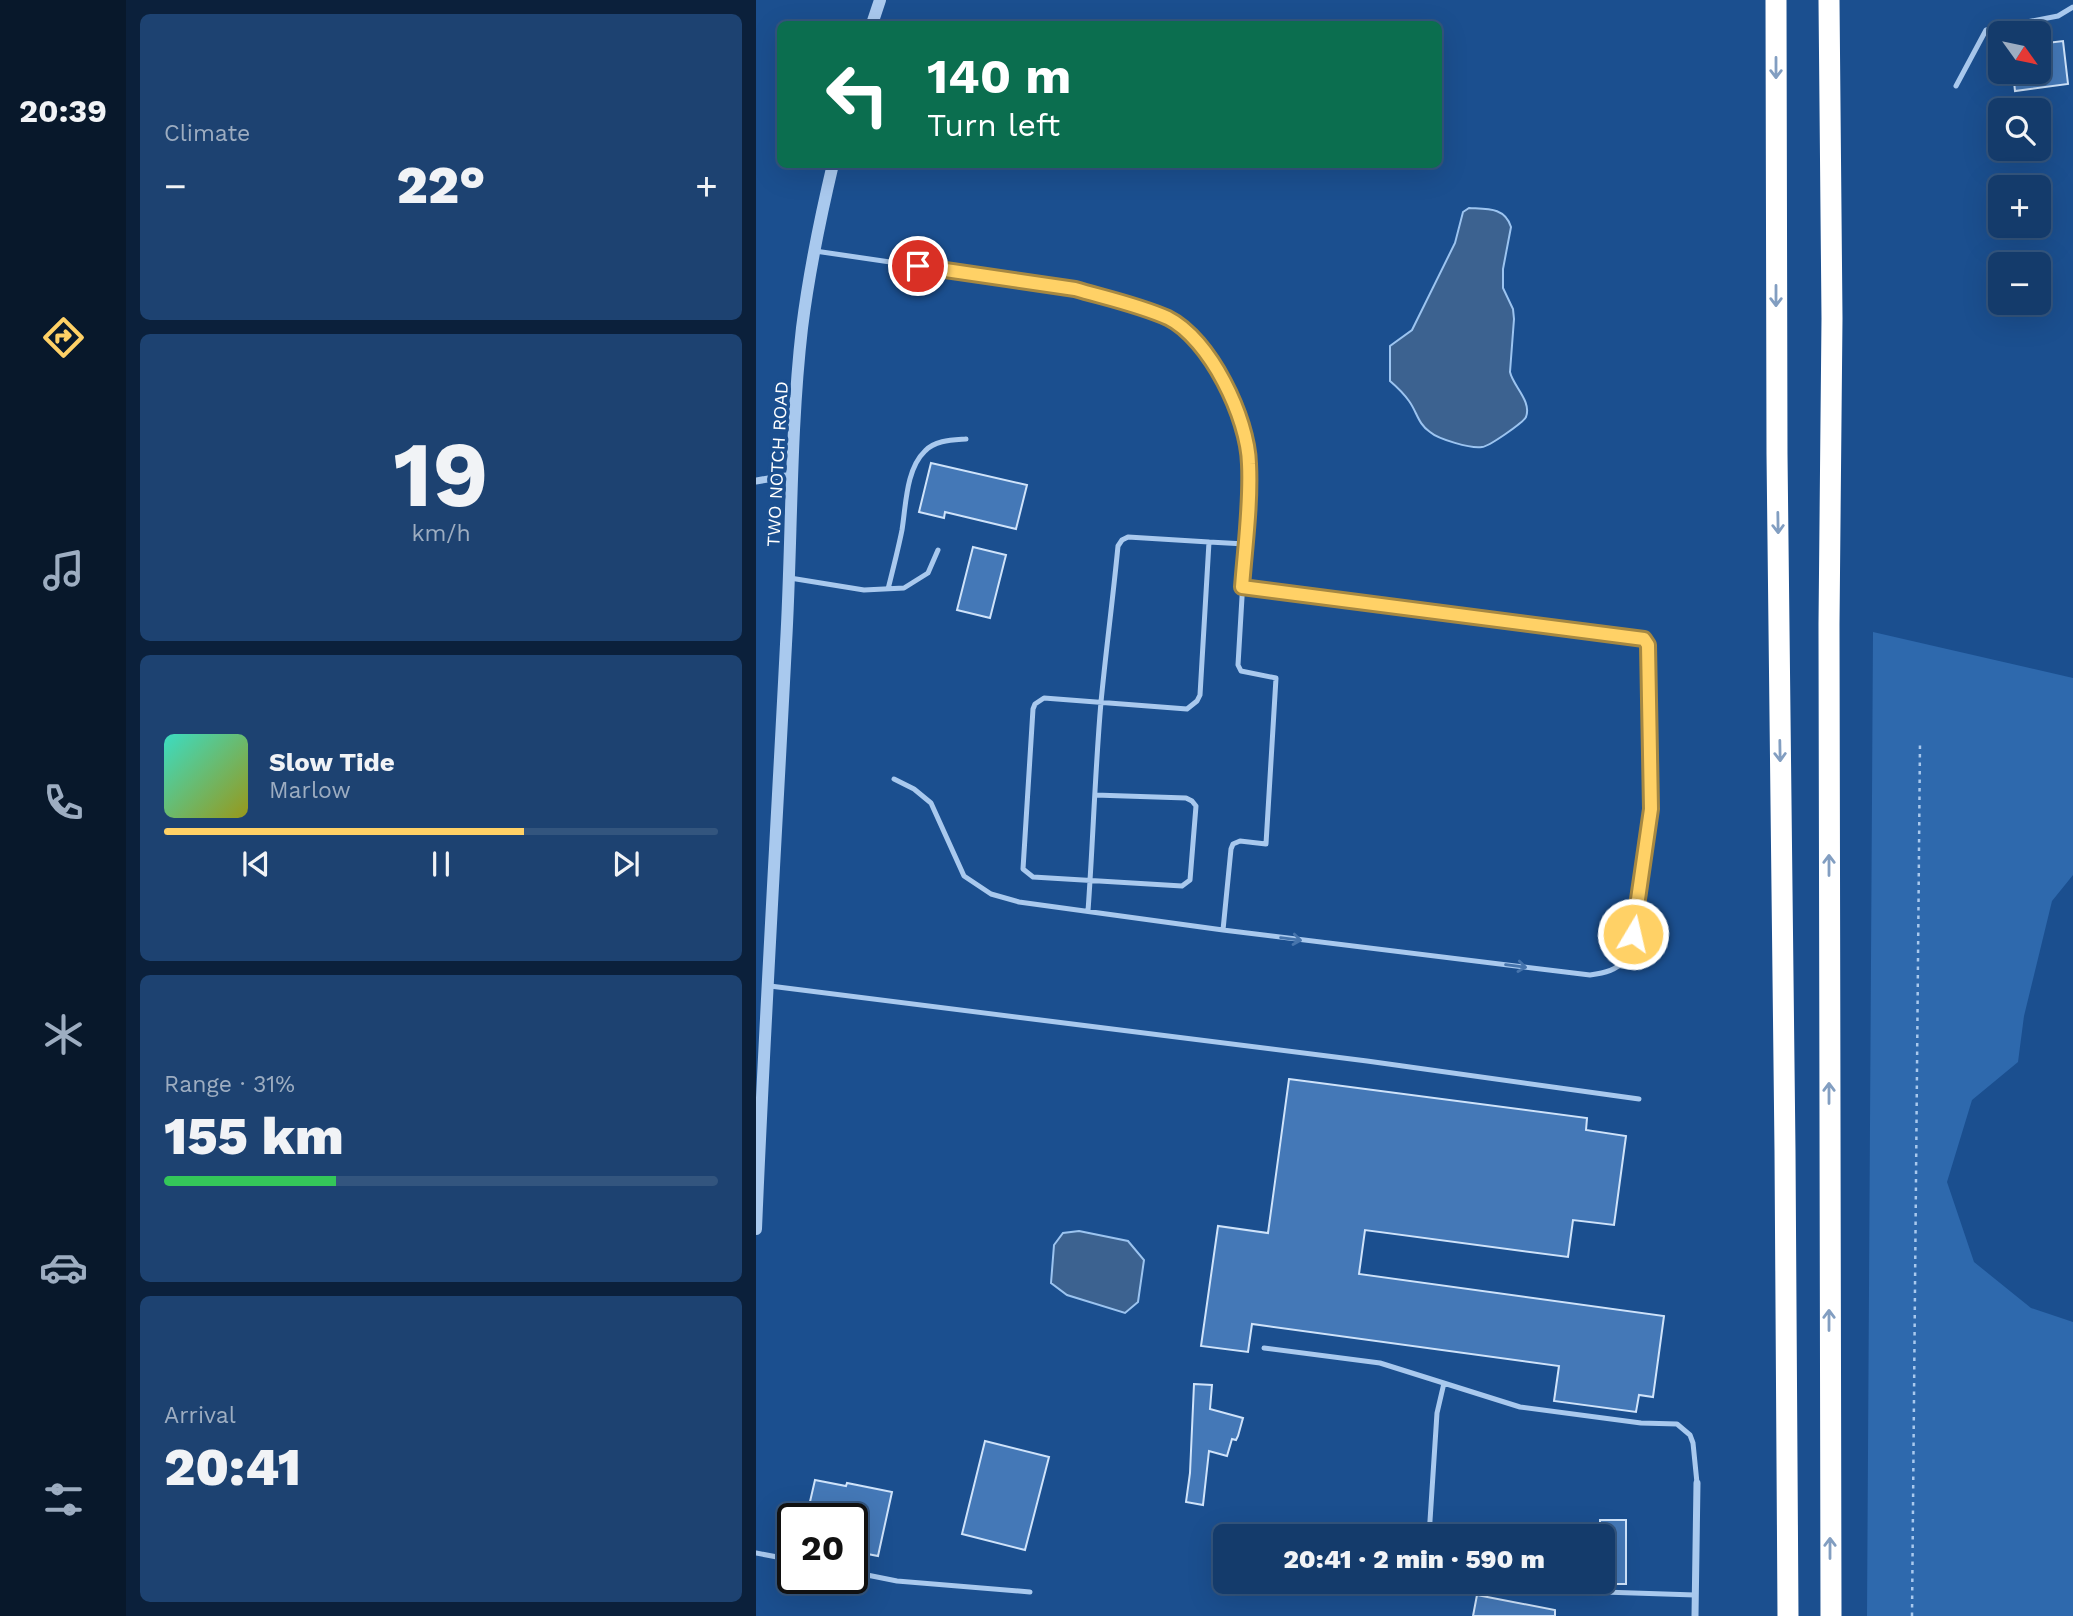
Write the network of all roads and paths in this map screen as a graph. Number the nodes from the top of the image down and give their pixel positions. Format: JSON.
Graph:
{"nodes":[{"id":1,"x":880,"y":0,"type":"edge"},
{"id":2,"x":1776,"y":0,"type":"edge"},
{"id":3,"x":1829,"y":0,"type":"edge"},
{"id":4,"x":2073,"y":7,"type":"edge"},
{"id":5,"x":873,"y":21,"type":"edge"},
{"id":6,"x":1956,"y":86,"type":"dead end"},
{"id":7,"x":832,"y":168,"type":"edge"},
{"id":8,"x":813,"y":251,"type":"junction"},
{"id":9,"x":966,"y":439,"type":"dead end"},
{"id":10,"x":792,"y":475,"type":"junction"},
{"id":11,"x":756,"y":481,"type":"edge"},
{"id":12,"x":1209,"y":542,"type":"junction"},
{"id":13,"x":1245,"y":544,"type":"junction"},
{"id":14,"x":938,"y":550,"type":"dead end"},
{"id":15,"x":790,"y":578,"type":"junction"},
{"id":16,"x":1242,"y":587,"type":"junction"},
{"id":17,"x":888,"y":589,"type":"junction"},
{"id":18,"x":1101,"y":703,"type":"junction"},
{"id":19,"x":1920,"y":741,"type":"dead end"},
{"id":20,"x":894,"y":779,"type":"dead end"},
{"id":21,"x":1095,"y":795,"type":"junction"},
{"id":22,"x":1090,"y":881,"type":"junction"},
{"id":23,"x":1088,"y":912,"type":"junction"},
{"id":24,"x":1223,"y":930,"type":"junction"},
{"id":25,"x":767,"y":985,"type":"junction"},
{"id":26,"x":1639,"y":1099,"type":"dead end"},
{"id":27,"x":756,"y":1228,"type":"edge"},
{"id":28,"x":1264,"y":1348,"type":"dead end"},
{"id":29,"x":1444,"y":1383,"type":"junction"},
{"id":30,"x":1697,"y":1483,"type":"joint"},
{"id":31,"x":1430,"y":1524,"type":"edge"},
{"id":32,"x":756,"y":1553,"type":"edge"},
{"id":33,"x":777,"y":1557,"type":"edge"},
{"id":34,"x":868,"y":1575,"type":"edge"},
{"id":35,"x":1030,"y":1592,"type":"dead end"},
{"id":36,"x":1615,"y":1592,"type":"edge"},
{"id":37,"x":1695,"y":1595,"type":"junction"},
{"id":38,"x":1695,"y":1616,"type":"edge"},
{"id":39,"x":1788,"y":1616,"type":"edge"},
{"id":40,"x":1831,"y":1616,"type":"edge"},
{"id":41,"x":1912,"y":1616,"type":"edge"}],
"edges":[{"from":1,"to":5,"type":"street"},
{"from":2,"to":39,"type":"highway","one_way":true},
{"from":40,"to":3,"type":"highway","one_way":true},
{"from":4,"to":6,"type":"lane"},
{"from":7,"to":8,"type":"street","name":"TWO NOTCH ROAD"},
{"from":8,"to":10,"type":"street","name":"TWO NOTCH ROAD"},
{"from":8,"to":13,"type":"lane"},
{"from":9,"to":17,"type":"lane"},
{"from":10,"to":11,"type":"street"},
{"from":10,"to":15,"type":"street","name":"TWO NOTCH ROAD"},
{"from":12,"to":13,"type":"lane"},
{"from":12,"to":18,"type":"lane"},
{"from":12,"to":18,"type":"lane"},
{"from":13,"to":16,"type":"lane"},
{"from":14,"to":17,"type":"lane"},
{"from":15,"to":17,"type":"lane"},
{"from":15,"to":25,"type":"street","name":"TWO NOTCH ROAD"},
{"from":16,"to":24,"type":"lane"},
{"from":24,"to":16,"type":"lane","one_way":true},
{"from":18,"to":21,"type":"lane"},
{"from":18,"to":22,"type":"lane"},
{"from":19,"to":41,"type":"path"},
{"from":20,"to":23,"type":"lane"},
{"from":21,"to":22,"type":"lane"},
{"from":21,"to":22,"type":"lane"},
{"from":22,"to":23,"type":"lane"},
{"from":23,"to":24,"type":"lane"},
{"from":25,"to":26,"type":"lane"},
{"from":25,"to":27,"type":"street","name":"TWO NOTCH ROAD"},
{"from":28,"to":29,"type":"lane"},
{"from":29,"to":30,"type":"lane"},
{"from":29,"to":31,"type":"lane"},
{"from":30,"to":37,"type":"street"},
{"from":32,"to":33,"type":"lane"},
{"from":34,"to":35,"type":"lane"},
{"from":36,"to":37,"type":"lane"},
{"from":37,"to":38,"type":"street"}]}
